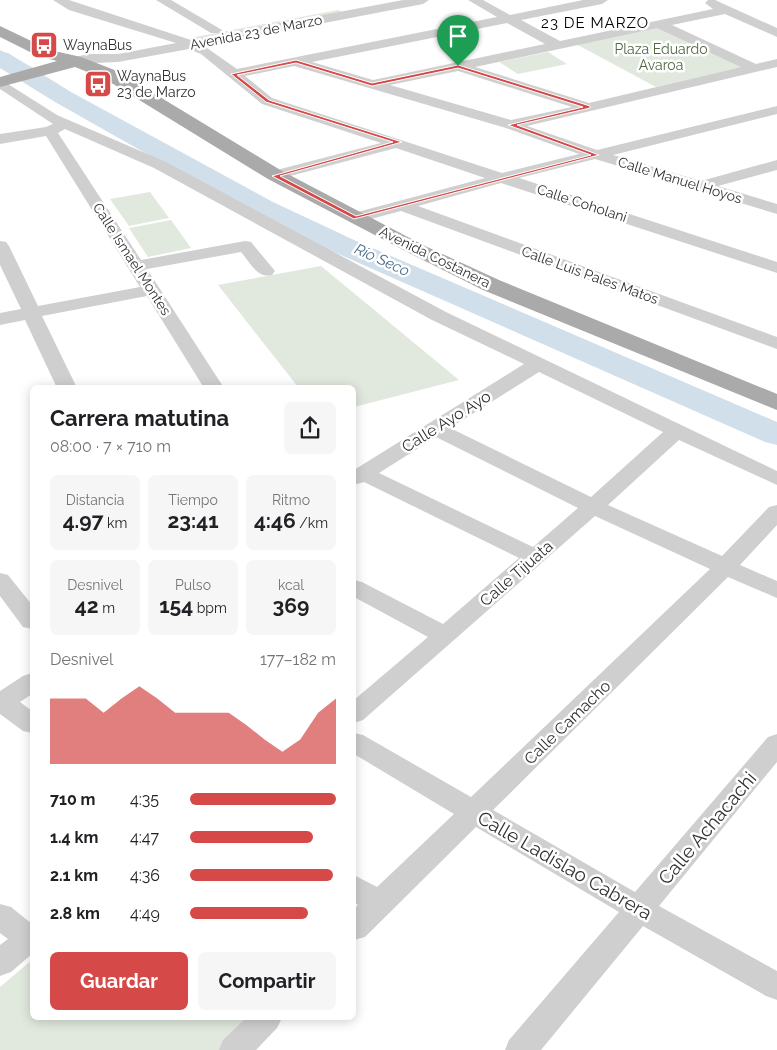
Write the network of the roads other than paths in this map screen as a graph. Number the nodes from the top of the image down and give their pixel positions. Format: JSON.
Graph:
{"nodes":[{"id":1,"x":59,"y":0,"type":"edge"},
{"id":2,"x":377,"y":0,"type":"edge"},
{"id":3,"x":423,"y":0,"type":"edge"},
{"id":4,"x":474,"y":0,"type":"edge"},
{"id":5,"x":602,"y":0,"type":"edge"},
{"id":6,"x":703,"y":0,"type":"edge"},
{"id":7,"x":167,"y":2,"type":"edge"},
{"id":8,"x":188,"y":2,"type":"dead end"},
{"id":9,"x":352,"y":9,"type":"junction"},
{"id":10,"x":725,"y":10,"type":"junction"},
{"id":11,"x":508,"y":18,"type":"junction"},
{"id":12,"x":660,"y":24,"type":"junction"},
{"id":13,"x":216,"y":30,"type":"junction"},
{"id":14,"x":0,"y":31,"type":"edge"},
{"id":15,"x":777,"y":33,"type":"edge"},
{"id":16,"x":176,"y":38,"type":"junction"},
{"id":17,"x":190,"y":45,"type":"junction"},
{"id":18,"x":557,"y":45,"type":"junction"},
{"id":19,"x":82,"y":60,"type":"junction"},
{"id":20,"x":296,"y":62,"type":"junction"},
{"id":21,"x":777,"y":63,"type":"edge"},
{"id":22,"x":458,"y":66,"type":"junction"},
{"id":23,"x":754,"y":68,"type":"junction"},
{"id":24,"x":233,"y":74,"type":"junction"},
{"id":25,"x":0,"y":82,"type":"edge"},
{"id":26,"x":372,"y":85,"type":"junction"},
{"id":27,"x":589,"y":107,"type":"junction"},
{"id":28,"x":777,"y":110,"type":"edge"},
{"id":29,"x":511,"y":125,"type":"junction"},
{"id":30,"x":57,"y":128,"type":"junction"},
{"id":31,"x":0,"y":139,"type":"edge"},
{"id":32,"x":399,"y":142,"type":"junction"},
{"id":33,"x":596,"y":155,"type":"junction"},
{"id":34,"x":777,"y":166,"type":"edge"},
{"id":35,"x":275,"y":176,"type":"junction"},
{"id":36,"x":505,"y":177,"type":"junction"},
{"id":37,"x":701,"y":186,"type":"junction"},
{"id":38,"x":403,"y":206,"type":"junction"},
{"id":39,"x":777,"y":210,"type":"edge"},
{"id":40,"x":356,"y":218,"type":"junction"},
{"id":41,"x":0,"y":246,"type":"edge"},
{"id":42,"x":136,"y":266,"type":"junction"},
{"id":43,"x":777,"y":268,"type":"edge"},
{"id":44,"x":266,"y":271,"type":"dead end"},
{"id":45,"x":152,"y":290,"type":"junction"},
{"id":46,"x":32,"y":313,"type":"junction"},
{"id":47,"x":0,"y":319,"type":"edge"},
{"id":48,"x":777,"y":344,"type":"edge"},
{"id":49,"x":538,"y":364,"type":"junction"},
{"id":50,"x":66,"y":385,"type":"edge"},
{"id":51,"x":212,"y":385,"type":"edge"},
{"id":52,"x":777,"y":403,"type":"edge"},
{"id":53,"x":434,"y":428,"type":"junction"},
{"id":54,"x":676,"y":431,"type":"junction"},
{"id":55,"x":359,"y":476,"type":"edge"},
{"id":56,"x":777,"y":479,"type":"edge"},
{"id":57,"x":593,"y":507,"type":"junction"},
{"id":58,"x":777,"y":512,"type":"edge"},
{"id":59,"x":535,"y":557,"type":"junction"},
{"id":60,"x":726,"y":566,"type":"junction"},
{"id":61,"x":0,"y":580,"type":"edge"},
{"id":62,"x":356,"y":588,"type":"edge"},
{"id":63,"x":777,"y":590,"type":"edge"},
{"id":64,"x":30,"y":618,"type":"edge"},
{"id":65,"x":444,"y":636,"type":"junction"},
{"id":66,"x":30,"y":683,"type":"edge"},
{"id":67,"x":0,"y":703,"type":"edge"},
{"id":68,"x":356,"y":712,"type":"edge"},
{"id":69,"x":30,"y":723,"type":"edge"},
{"id":70,"x":356,"y":743,"type":"edge"},
{"id":71,"x":777,"y":744,"type":"edge"},
{"id":72,"x":474,"y":812,"type":"junction"},
{"id":73,"x":356,"y":889,"type":"edge"},
{"id":74,"x":379,"y":903,"type":"junction"},
{"id":75,"x":640,"y":910,"type":"junction"},
{"id":76,"x":0,"y":916,"type":"edge"},
{"id":77,"x":356,"y":926,"type":"edge"},
{"id":78,"x":30,"y":936,"type":"edge"},
{"id":79,"x":30,"y":938,"type":"edge"},
{"id":80,"x":0,"y":963,"type":"edge"},
{"id":81,"x":777,"y":987,"type":"edge"},
{"id":82,"x":264,"y":1020,"type":"edge"},
{"id":83,"x":235,"y":1050,"type":"edge"},
{"id":84,"x":521,"y":1050,"type":"edge"}],
"edges":[{"from":1,"to":16,"type":"street","name":"Calle Coholani"},
{"from":2,"to":9,"type":"street","name":"Avenida 23 de Marzo"},
{"from":3,"to":9,"type":"street","name":"Avenida 23 de Marzo"},
{"from":4,"to":11,"type":"street"},
{"from":5,"to":11,"type":"street"},
{"from":6,"to":10,"type":"street"},
{"from":7,"to":8,"type":"street"},
{"from":7,"to":13,"type":"street"},
{"from":9,"to":13,"type":"street","name":"Avenida 23 de Marzo"},
{"from":9,"to":17,"type":"street","name":"Avenida 23 de Marzo"},
{"from":10,"to":12,"type":"street"},
{"from":10,"to":15,"type":"street"},
{"from":11,"to":18,"type":"street"},
{"from":11,"to":20,"type":"street"},
{"from":12,"to":18,"type":"street"},
{"from":12,"to":23,"type":"street"},
{"from":13,"to":16,"type":"street","name":"Avenida 23 de Marzo"},
{"from":14,"to":19,"type":"main road","name":"Avenida Costanera"},
{"from":16,"to":17,"type":"street","name":"Calle Coholani"},
{"from":16,"to":19,"type":"street","name":"Avenida 23 de Marzo"},
{"from":17,"to":19,"type":"street","name":"Avenida 23 de Marzo"},
{"from":17,"to":24,"type":"street","name":"Calle Coholani"},
{"from":18,"to":22,"type":"street"},
{"from":19,"to":25,"type":"main road"},
{"from":19,"to":35,"type":"main road","name":"Avenida Costanera"},
{"from":20,"to":24,"type":"street"},
{"from":20,"to":26,"type":"street","name":"Calle Manuel Hoyos"},
{"from":21,"to":23,"type":"street"},
{"from":22,"to":26,"type":"street"},
{"from":22,"to":27,"type":"street"},
{"from":23,"to":27,"type":"street"},
{"from":24,"to":32,"type":"street","name":"Calle Coholani"},
{"from":25,"to":30,"type":"street"},
{"from":26,"to":29,"type":"street","name":"Calle Manuel Hoyos"},
{"from":27,"to":29,"type":"street"},
{"from":28,"to":33,"type":"street"},
{"from":29,"to":33,"type":"street","name":"Calle Manuel Hoyos"},
{"from":30,"to":31,"type":"street"},
{"from":30,"to":42,"type":"street","name":"Calle Ismael Montes"},
{"from":30,"to":49,"type":"street"},
{"from":32,"to":35,"type":"street"},
{"from":32,"to":36,"type":"street","name":"Calle Coholani"},
{"from":33,"to":36,"type":"street"},
{"from":33,"to":37,"type":"street","name":"Calle Manuel Hoyos"},
{"from":34,"to":37,"type":"street"},
{"from":35,"to":40,"type":"main road","name":"Avenida Costanera"},
{"from":36,"to":38,"type":"street"},
{"from":36,"to":43,"type":"street","name":"Calle Coholani"},
{"from":37,"to":39,"type":"street","name":"Calle Manuel Hoyos"},
{"from":38,"to":40,"type":"street"},
{"from":38,"to":48,"type":"street","name":"Calle Luis Pales Matos"},
{"from":40,"to":52,"type":"main road","name":"Avenida Costanera"},
{"from":41,"to":46,"type":"street"},
{"from":42,"to":44,"type":"street"},
{"from":42,"to":45,"type":"street","name":"Calle Ismael Montes"},
{"from":45,"to":46,"type":"street"},
{"from":45,"to":51,"type":"street","name":"Calle Ismael Montes"},
{"from":46,"to":47,"type":"street"},
{"from":46,"to":50,"type":"street"},
{"from":49,"to":53,"type":"street","name":"Calle Ayo Ayo"},
{"from":49,"to":54,"type":"street"},
{"from":53,"to":55,"type":"street","name":"Calle Ayo Ayo"},
{"from":53,"to":57,"type":"street"},
{"from":54,"to":56,"type":"street"},
{"from":54,"to":57,"type":"street","name":"Calle Tijuata"},
{"from":55,"to":59,"type":"street"},
{"from":57,"to":59,"type":"street","name":"Calle Tijuata"},
{"from":57,"to":60,"type":"street"},
{"from":58,"to":60,"type":"street","name":"Calle Camacho"},
{"from":59,"to":65,"type":"street","name":"Calle Tijuata"},
{"from":60,"to":63,"type":"street"},
{"from":60,"to":72,"type":"street","name":"Calle Camacho"},
{"from":61,"to":64,"type":"street"},
{"from":62,"to":65,"type":"street"},
{"from":65,"to":68,"type":"street","name":"Calle Tijuata"},
{"from":66,"to":67,"type":"street"},
{"from":67,"to":69,"type":"street"},
{"from":70,"to":72,"type":"street","name":"Calle Ladislao Cabrera"},
{"from":71,"to":75,"type":"street","name":"Calle Achacachi"},
{"from":72,"to":74,"type":"street","name":"Calle Camacho"},
{"from":72,"to":75,"type":"street","name":"Calle Ladislao Cabrera"},
{"from":73,"to":74,"type":"street"},
{"from":74,"to":77,"type":"street","name":"Calle Camacho"},
{"from":75,"to":81,"type":"street","name":"Calle Ladislao Cabrera"},
{"from":75,"to":84,"type":"street","name":"Calle Achacachi"},
{"from":76,"to":78,"type":"street"},
{"from":79,"to":80,"type":"street"},
{"from":82,"to":83,"type":"street"}]}
